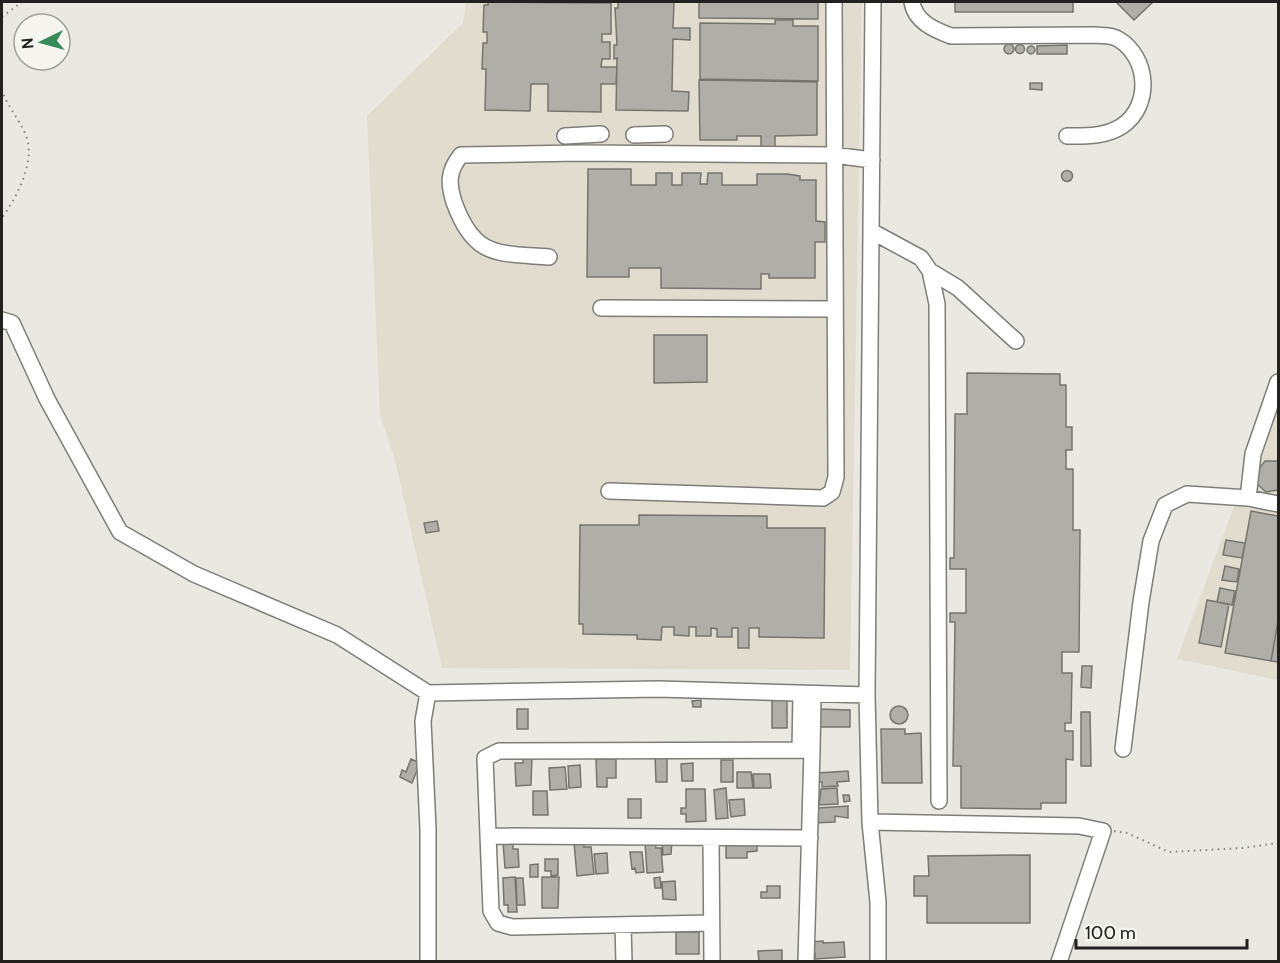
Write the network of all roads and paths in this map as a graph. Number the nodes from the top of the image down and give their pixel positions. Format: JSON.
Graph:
{"nodes":[{"id":1,"x":22,"y":2,"type":"edge"},
{"id":2,"x":834,"y":2,"type":"edge"},
{"id":3,"x":873,"y":2,"type":"edge"},
{"id":4,"x":912,"y":2,"type":"edge"},
{"id":5,"x":2,"y":17,"type":"edge"},
{"id":6,"x":2,"y":89,"type":"edge"},
{"id":7,"x":601,"y":134,"type":"dead end"},
{"id":8,"x":634,"y":135,"type":"dead end"},
{"id":9,"x":1067,"y":136,"type":"dead end"},
{"id":10,"x":580,"y":153,"type":"junction"},
{"id":11,"x":652,"y":153,"type":"junction"},
{"id":12,"x":833,"y":155,"type":"junction"},
{"id":13,"x":872,"y":160,"type":"junction"},
{"id":14,"x":2,"y":218,"type":"edge"},
{"id":15,"x":873,"y":232,"type":"junction"},
{"id":16,"x":549,"y":257,"type":"dead end"},
{"id":17,"x":930,"y":272,"type":"junction"},
{"id":18,"x":601,"y":308,"type":"dead end"},
{"id":19,"x":833,"y":309,"type":"junction"},
{"id":20,"x":2,"y":321,"type":"edge"},
{"id":21,"x":1016,"y":341,"type":"dead end"},
{"id":22,"x":1278,"y":382,"type":"edge"},
{"id":23,"x":609,"y":491,"type":"dead end"},
{"id":24,"x":1248,"y":498,"type":"junction"},
{"id":25,"x":1278,"y":504,"type":"edge"},
{"id":26,"x":428,"y":693,"type":"junction"},
{"id":27,"x":807,"y":694,"type":"junction"},
{"id":28,"x":867,"y":695,"type":"junction"},
{"id":29,"x":1123,"y":749,"type":"dead end"},
{"id":30,"x":806,"y":750,"type":"junction"},
{"id":31,"x":939,"y":801,"type":"dead end"},
{"id":32,"x":870,"y":822,"type":"junction"},
{"id":33,"x":1103,"y":831,"type":"junction"},
{"id":34,"x":488,"y":836,"type":"junction"},
{"id":35,"x":711,"y":838,"type":"junction"},
{"id":36,"x":810,"y":838,"type":"junction"},
{"id":37,"x":1278,"y":843,"type":"edge"},
{"id":38,"x":711,"y":923,"type":"junction"},
{"id":39,"x":623,"y":925,"type":"junction"},
{"id":40,"x":428,"y":962,"type":"edge"},
{"id":41,"x":624,"y":962,"type":"edge"},
{"id":42,"x":712,"y":962,"type":"edge"},
{"id":43,"x":806,"y":962,"type":"edge"},
{"id":44,"x":878,"y":962,"type":"edge"},
{"id":45,"x":1059,"y":962,"type":"edge"}],
"edges":[{"from":1,"to":5,"type":"path"},
{"from":2,"to":12,"type":"street"},
{"from":3,"to":13,"type":"street"},
{"from":4,"to":9,"type":"street"},
{"from":6,"to":14,"type":"path"},
{"from":7,"to":10,"type":"street"},
{"from":8,"to":11,"type":"street"},
{"from":10,"to":11,"type":"street"},
{"from":10,"to":16,"type":"street"},
{"from":11,"to":12,"type":"street"},
{"from":12,"to":13,"type":"street"},
{"from":12,"to":19,"type":"street"},
{"from":13,"to":15,"type":"street"},
{"from":15,"to":17,"type":"street"},
{"from":15,"to":28,"type":"street"},
{"from":17,"to":21,"type":"street"},
{"from":17,"to":31,"type":"street"},
{"from":18,"to":19,"type":"street"},
{"from":19,"to":23,"type":"street"},
{"from":20,"to":26,"type":"street"},
{"from":22,"to":24,"type":"street"},
{"from":24,"to":25,"type":"street"},
{"from":24,"to":29,"type":"street"},
{"from":26,"to":27,"type":"street"},
{"from":26,"to":40,"type":"street"},
{"from":27,"to":28,"type":"street"},
{"from":27,"to":30,"type":"street"},
{"from":28,"to":32,"type":"street"},
{"from":30,"to":34,"type":"street"},
{"from":30,"to":36,"type":"street"},
{"from":32,"to":33,"type":"street"},
{"from":32,"to":44,"type":"street"},
{"from":33,"to":37,"type":"path"},
{"from":33,"to":45,"type":"street"},
{"from":34,"to":35,"type":"street"},
{"from":34,"to":39,"type":"street"},
{"from":35,"to":36,"type":"street"},
{"from":35,"to":38,"type":"street"},
{"from":36,"to":43,"type":"street"},
{"from":38,"to":39,"type":"street"},
{"from":38,"to":42,"type":"street"},
{"from":39,"to":41,"type":"street"}]}
